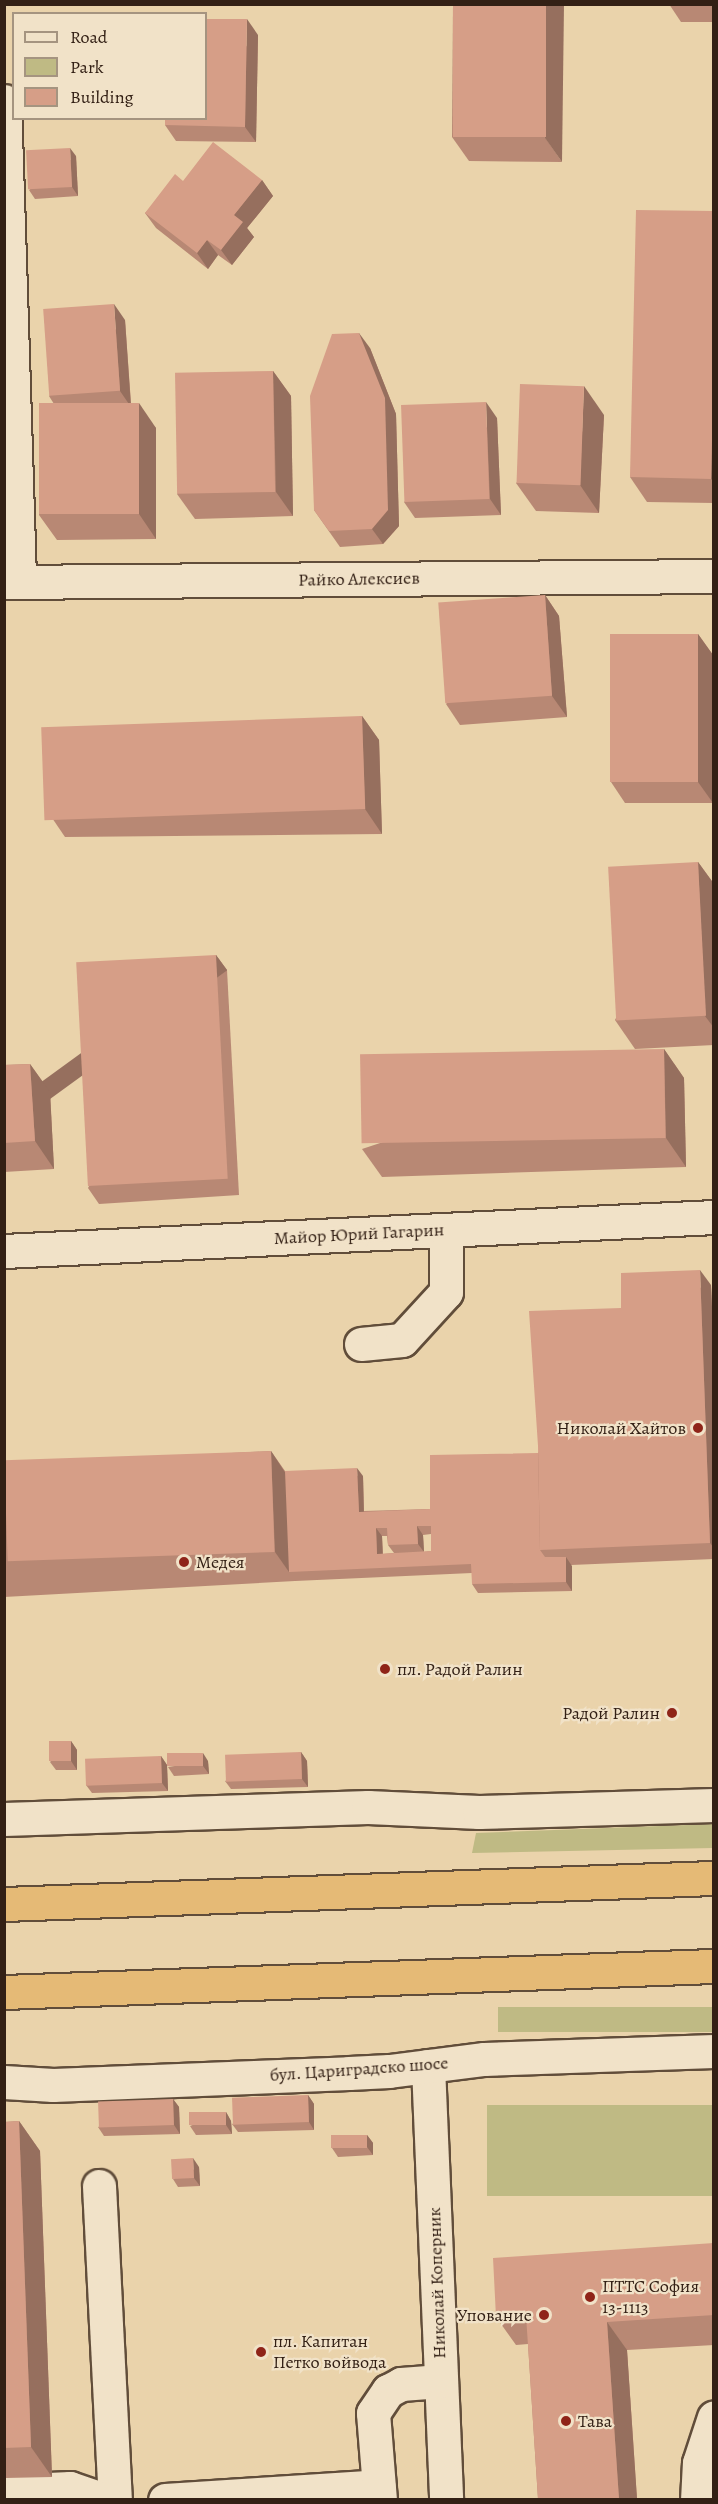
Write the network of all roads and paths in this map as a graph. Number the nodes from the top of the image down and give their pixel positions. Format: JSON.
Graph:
{"nodes":[{"id":1,"x":4,"y":101,"type":"edge"},
{"id":2,"x":714,"y":576,"type":"edge"},
{"id":3,"x":12,"y":582,"type":"edge"},
{"id":4,"x":714,"y":1217,"type":"edge"},
{"id":5,"x":446,"y":1230,"type":"junction"},
{"id":6,"x":4,"y":1251,"type":"edge"},
{"id":7,"x":361,"y":1344,"type":"dead end"},
{"id":8,"x":714,"y":1805,"type":"edge"},
{"id":9,"x":4,"y":1819,"type":"edge"},
{"id":10,"x":714,"y":1878,"type":"edge"},
{"id":11,"x":4,"y":1904,"type":"edge"},
{"id":12,"x":714,"y":1966,"type":"edge"},
{"id":13,"x":4,"y":1992,"type":"edge"},
{"id":14,"x":714,"y":2051,"type":"edge"},
{"id":15,"x":428,"y":2066,"type":"junction"},
{"id":16,"x":4,"y":2082,"type":"edge"},
{"id":17,"x":99,"y":2186,"type":"dead end"},
{"id":18,"x":441,"y":2381,"type":"junction"},
{"id":19,"x":714,"y":2417,"type":"edge"},
{"id":20,"x":4,"y":2491,"type":"edge"},
{"id":21,"x":380,"y":2493,"type":"edge"},
{"id":22,"x":105,"y":2499,"type":"edge"},
{"id":23,"x":115,"y":2499,"type":"edge"},
{"id":24,"x":165,"y":2499,"type":"edge"},
{"id":25,"x":446,"y":2499,"type":"edge"},
{"id":26,"x":697,"y":2499,"type":"edge"}],
"edges":[{"from":1,"to":3,"type":"street"},
{"from":2,"to":3,"type":"street","name":"Райко Алексиев"},
{"from":4,"to":5,"type":"street","name":"Майор Юрий Гагарин"},
{"from":5,"to":6,"type":"street","name":"Майор Юрий Гагарин"},
{"from":5,"to":7,"type":"street"},
{"from":8,"to":9,"type":"street"},
{"from":10,"to":11,"type":"highway"},
{"from":12,"to":13,"type":"highway"},
{"from":14,"to":15,"type":"street","name":"бул. Цариградско шосе"},
{"from":15,"to":16,"type":"street","name":"бул. Цариградско шосе"},
{"from":15,"to":18,"type":"street","name":"Николай Коперник"},
{"from":17,"to":23,"type":"street"},
{"from":18,"to":21,"type":"street"},
{"from":18,"to":25,"type":"street","name":"Николай Коперник"},
{"from":19,"to":26,"type":"street"},
{"from":20,"to":22,"type":"street"},
{"from":21,"to":24,"type":"street"}]}
